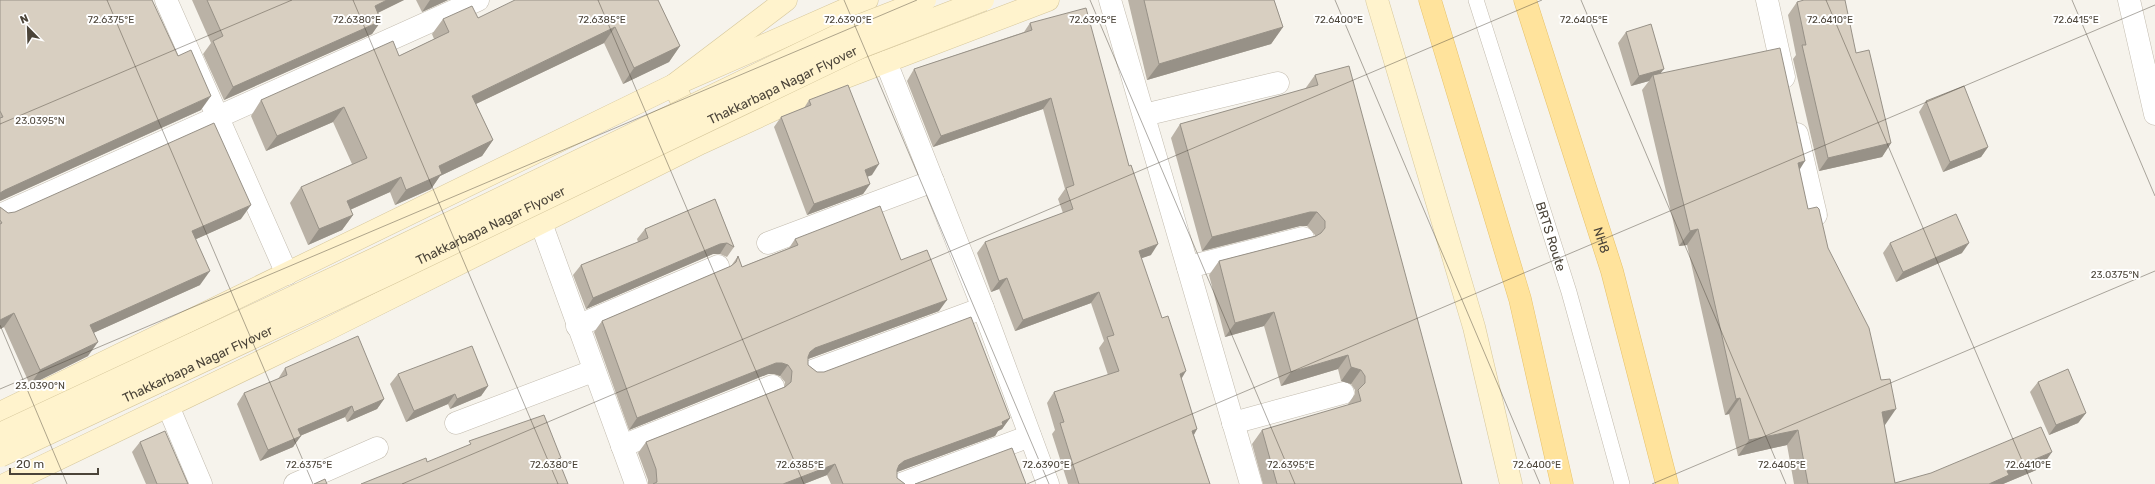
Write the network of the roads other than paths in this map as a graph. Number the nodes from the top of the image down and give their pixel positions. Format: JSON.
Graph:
{"nodes":[{"id":1,"x":166,"y":0,"type":"edge"},
{"id":2,"x":478,"y":0,"type":"edge"},
{"id":3,"x":786,"y":0,"type":"edge"},
{"id":4,"x":867,"y":0,"type":"edge"},
{"id":5,"x":925,"y":0,"type":"edge"},
{"id":6,"x":983,"y":0,"type":"edge"},
{"id":7,"x":1048,"y":0,"type":"edge"},
{"id":8,"x":1110,"y":0,"type":"edge"},
{"id":9,"x":1377,"y":0,"type":"edge"},
{"id":10,"x":1430,"y":0,"type":"edge"},
{"id":11,"x":1476,"y":0,"type":"edge"},
{"id":12,"x":1525,"y":0,"type":"edge"},
{"id":13,"x":1767,"y":0,"type":"edge"},
{"id":14,"x":2129,"y":0,"type":"edge"},
{"id":15,"x":886,"y":62,"type":"junction"},
{"id":16,"x":1278,"y":83,"type":"dead end"},
{"id":17,"x":674,"y":85,"type":"junction"},
{"id":18,"x":2155,"y":114,"type":"edge"},
{"id":19,"x":1144,"y":115,"type":"junction"},
{"id":20,"x":217,"y":116,"type":"junction"},
{"id":21,"x":701,"y":143,"type":"junction"},
{"id":22,"x":933,"y":181,"type":"junction"},
{"id":23,"x":0,"y":215,"type":"edge"},
{"id":24,"x":1816,"y":215,"type":"edge"},
{"id":25,"x":541,"y":223,"type":"junction"},
{"id":26,"x":1303,"y":238,"type":"edge"},
{"id":27,"x":768,"y":243,"type":"dead end"},
{"id":28,"x":718,"y":266,"type":"dead end"},
{"id":29,"x":1188,"y":267,"type":"junction"},
{"id":30,"x":287,"y":274,"type":"junction"},
{"id":31,"x":983,"y":308,"type":"junction"},
{"id":32,"x":577,"y":326,"type":"junction"},
{"id":33,"x":593,"y":371,"type":"junction"},
{"id":34,"x":812,"y":371,"type":"edge"},
{"id":35,"x":773,"y":386,"type":"dead end"},
{"id":36,"x":1343,"y":393,"type":"dead end"},
{"id":37,"x":168,"y":406,"type":"junction"},
{"id":38,"x":0,"y":413,"type":"edge"},
{"id":39,"x":1233,"y":423,"type":"junction"},
{"id":40,"x":456,"y":424,"type":"dead end"},
{"id":41,"x":0,"y":434,"type":"edge"},
{"id":42,"x":1030,"y":436,"type":"junction"},
{"id":43,"x":622,"y":446,"type":"junction"},
{"id":44,"x":377,"y":448,"type":"dead end"},
{"id":45,"x":0,"y":456,"type":"edge"},
{"id":46,"x":1621,"y":481,"type":"edge"},
{"id":47,"x":6,"y":484,"type":"edge"},
{"id":48,"x":201,"y":484,"type":"edge"},
{"id":49,"x":295,"y":484,"type":"edge"},
{"id":50,"x":636,"y":484,"type":"edge"},
{"id":51,"x":900,"y":484,"type":"edge"},
{"id":52,"x":1048,"y":484,"type":"edge"},
{"id":53,"x":1251,"y":484,"type":"edge"},
{"id":54,"x":1510,"y":484,"type":"edge"},
{"id":55,"x":1562,"y":484,"type":"edge"},
{"id":56,"x":1667,"y":484,"type":"edge"}],
"edges":[{"from":1,"to":20,"type":"street"},
{"from":2,"to":20,"type":"street"},
{"from":3,"to":17,"type":"street"},
{"from":4,"to":17,"type":"street"},
{"from":5,"to":41,"type":"street","name":"Thakkarbapa Nagar Flyover","bridge":true},
{"from":6,"to":45,"type":"street","name":"Thakkarbapa Nagar Flyover","bridge":true},
{"from":7,"to":15,"type":"street"},
{"from":8,"to":19,"type":"street"},
{"from":9,"to":54,"type":"street"},
{"from":10,"to":55,"type":"main road"},
{"from":11,"to":46,"type":"lane","name":"BRTS Route"},
{"from":12,"to":56,"type":"main road","name":"NH8"},
{"from":13,"to":24,"type":"street"},
{"from":14,"to":18,"type":"street"},
{"from":15,"to":21,"type":"street"},
{"from":15,"to":22,"type":"street"},
{"from":16,"to":19,"type":"street"},
{"from":17,"to":21,"type":"street"},
{"from":17,"to":30,"type":"street"},
{"from":19,"to":29,"type":"street"},
{"from":20,"to":23,"type":"street"},
{"from":20,"to":30,"type":"street"},
{"from":21,"to":25,"type":"street"},
{"from":22,"to":27,"type":"street"},
{"from":22,"to":31,"type":"street"},
{"from":25,"to":32,"type":"street"},
{"from":25,"to":37,"type":"street"},
{"from":26,"to":29,"type":"street"},
{"from":28,"to":32,"type":"street"},
{"from":29,"to":39,"type":"street"},
{"from":30,"to":38,"type":"street"},
{"from":31,"to":34,"type":"street"},
{"from":31,"to":42,"type":"street"},
{"from":32,"to":33,"type":"street"},
{"from":33,"to":40,"type":"street"},
{"from":33,"to":43,"type":"street"},
{"from":35,"to":43,"type":"street"},
{"from":36,"to":39,"type":"street"},
{"from":37,"to":47,"type":"street"},
{"from":37,"to":48,"type":"street"},
{"from":39,"to":53,"type":"street"},
{"from":42,"to":51,"type":"street"},
{"from":42,"to":52,"type":"street"},
{"from":43,"to":50,"type":"street"},
{"from":44,"to":49,"type":"street"}]}
